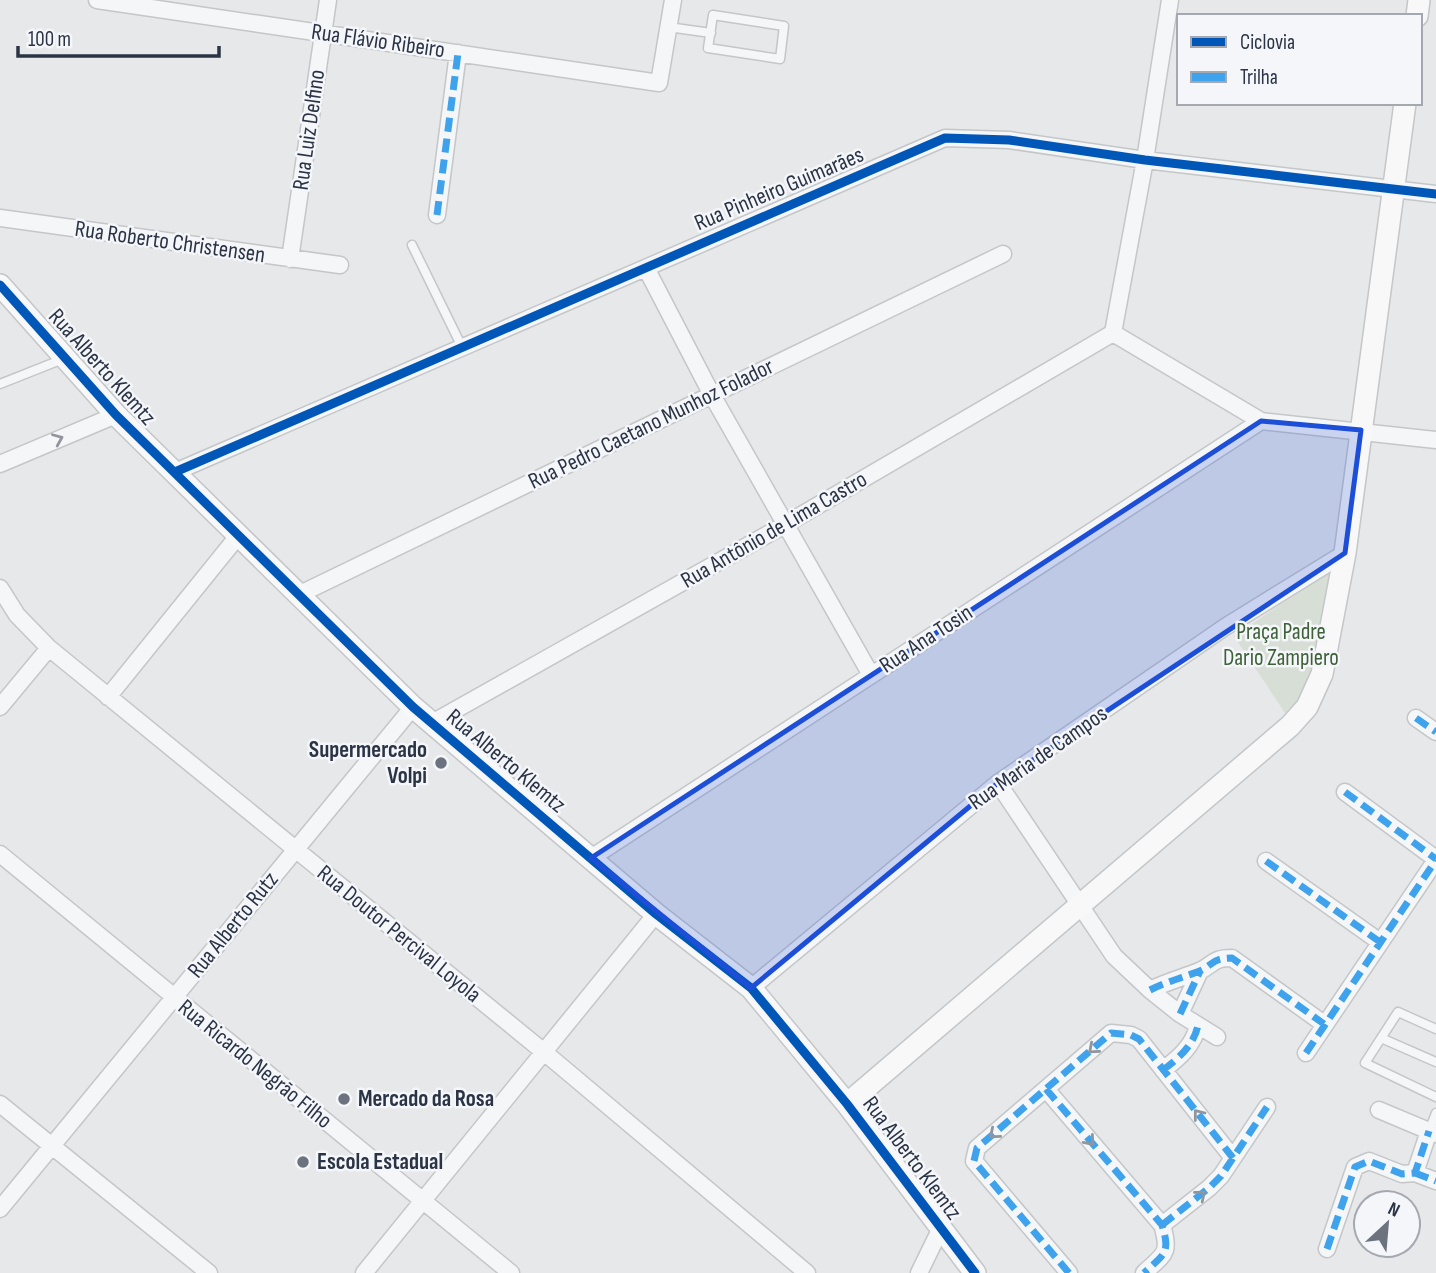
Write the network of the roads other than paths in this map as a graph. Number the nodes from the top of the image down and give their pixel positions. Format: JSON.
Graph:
{"nodes":[{"id":1,"x":97,"y":0,"type":"edge"},
{"id":2,"x":328,"y":0,"type":"edge"},
{"id":3,"x":673,"y":0,"type":"edge"},
{"id":4,"x":1170,"y":0,"type":"edge"},
{"id":5,"x":668,"y":27,"type":"junction"},
{"id":6,"x":323,"y":33,"type":"junction"},
{"id":7,"x":710,"y":33,"type":"junction"},
{"id":8,"x":458,"y":53,"type":"junction"},
{"id":9,"x":1405,"y":105,"type":"edge"},
{"id":10,"x":1145,"y":160,"type":"junction"},
{"id":11,"x":1393,"y":189,"type":"junction"},
{"id":12,"x":1436,"y":194,"type":"edge"},
{"id":13,"x":437,"y":215,"type":"dead end"},
{"id":14,"x":0,"y":218,"type":"edge"},
{"id":15,"x":412,"y":245,"type":"dead end"},
{"id":16,"x":1003,"y":254,"type":"dead end"},
{"id":17,"x":290,"y":259,"type":"junction"},
{"id":18,"x":340,"y":265,"type":"dead end"},
{"id":19,"x":646,"y":268,"type":"junction"},
{"id":20,"x":2,"y":289,"type":"edge"},
{"id":21,"x":1114,"y":333,"type":"junction"},
{"id":22,"x":462,"y":347,"type":"junction"},
{"id":23,"x":66,"y":358,"type":"junction"},
{"id":24,"x":0,"y":384,"type":"edge"},
{"id":25,"x":712,"y":395,"type":"junction"},
{"id":26,"x":116,"y":415,"type":"junction"},
{"id":27,"x":1261,"y":421,"type":"junction"},
{"id":28,"x":1361,"y":430,"type":"junction"},
{"id":29,"x":1436,"y":440,"type":"edge"},
{"id":30,"x":0,"y":464,"type":"edge"},
{"id":31,"x":175,"y":472,"type":"junction"},
{"id":32,"x":786,"y":524,"type":"junction"},
{"id":33,"x":238,"y":536,"type":"junction"},
{"id":34,"x":1345,"y":553,"type":"junction"},
{"id":35,"x":0,"y":588,"type":"edge"},
{"id":36,"x":298,"y":595,"type":"junction"},
{"id":37,"x":48,"y":648,"type":"junction"},
{"id":38,"x":871,"y":675,"type":"junction"},
{"id":39,"x":108,"y":697,"type":"junction"},
{"id":40,"x":0,"y":707,"type":"edge"},
{"id":41,"x":413,"y":707,"type":"junction"},
{"id":42,"x":1416,"y":718,"type":"dead end"},
{"id":43,"x":432,"y":723,"type":"junction"},
{"id":44,"x":1436,"y":732,"type":"edge"},
{"id":45,"x":998,"y":783,"type":"junction"},
{"id":46,"x":1345,"y":792,"type":"dead end"},
{"id":47,"x":295,"y":849,"type":"junction"},
{"id":48,"x":0,"y":854,"type":"edge"},
{"id":49,"x":591,"y":858,"type":"junction"},
{"id":50,"x":1436,"y":859,"type":"edge"},
{"id":51,"x":1266,"y":861,"type":"dead end"},
{"id":52,"x":1081,"y":906,"type":"junction"},
{"id":53,"x":656,"y":914,"type":"junction"},
{"id":54,"x":1380,"y":942,"type":"junction"},
{"id":55,"x":1200,"y":971,"type":"junction"},
{"id":56,"x":751,"y":988,"type":"junction"},
{"id":57,"x":1150,"y":990,"type":"junction"},
{"id":58,"x":174,"y":997,"type":"junction"},
{"id":59,"x":1180,"y":1014,"type":"junction"},
{"id":60,"x":1324,"y":1024,"type":"junction"},
{"id":61,"x":1198,"y":1026,"type":"junction"},
{"id":62,"x":1436,"y":1029,"type":"edge"},
{"id":63,"x":1217,"y":1037,"type":"dead end"},
{"id":64,"x":1381,"y":1038,"type":"junction"},
{"id":65,"x":544,"y":1052,"type":"junction"},
{"id":66,"x":1306,"y":1052,"type":"dead end"},
{"id":67,"x":1436,"y":1062,"type":"edge"},
{"id":68,"x":1163,"y":1070,"type":"junction"},
{"id":69,"x":1046,"y":1089,"type":"junction"},
{"id":70,"x":1436,"y":1097,"type":"edge"},
{"id":71,"x":0,"y":1104,"type":"edge"},
{"id":72,"x":847,"y":1104,"type":"junction"},
{"id":73,"x":1267,"y":1107,"type":"dead end"},
{"id":74,"x":1380,"y":1110,"type":"dead end"},
{"id":75,"x":1436,"y":1113,"type":"edge"},
{"id":76,"x":1432,"y":1133,"type":"edge"},
{"id":77,"x":52,"y":1145,"type":"junction"},
{"id":78,"x":1233,"y":1158,"type":"junction"},
{"id":79,"x":1415,"y":1173,"type":"junction"},
{"id":80,"x":1436,"y":1181,"type":"edge"},
{"id":81,"x":422,"y":1201,"type":"junction"},
{"id":82,"x":0,"y":1209,"type":"edge"},
{"id":83,"x":1162,"y":1225,"type":"junction"},
{"id":84,"x":941,"y":1228,"type":"junction"},
{"id":85,"x":1327,"y":1249,"type":"dead end"},
{"id":86,"x":209,"y":1273,"type":"edge"},
{"id":87,"x":364,"y":1273,"type":"edge"},
{"id":88,"x":511,"y":1273,"type":"edge"},
{"id":89,"x":807,"y":1273,"type":"edge"},
{"id":90,"x":919,"y":1273,"type":"edge"},
{"id":91,"x":975,"y":1273,"type":"edge"},
{"id":92,"x":1069,"y":1273,"type":"edge"},
{"id":93,"x":1144,"y":1273,"type":"edge"}],
"edges":[{"from":1,"to":6,"type":"street","name":"Rua Flávio Ribeiro"},
{"from":2,"to":6,"type":"street","name":"Rua Luiz Delfino"},
{"from":3,"to":5,"type":"street"},
{"from":4,"to":10,"type":"street"},
{"from":5,"to":7,"type":"lane"},
{"from":5,"to":8,"type":"street","name":"Rua Flávio Ribeiro"},
{"from":6,"to":8,"type":"street","name":"Rua Flávio Ribeiro"},
{"from":6,"to":17,"type":"street","name":"Rua Luiz Delfino"},
{"from":7,"to":7,"type":"lane"},
{"from":8,"to":13,"type":"street"},
{"from":9,"to":11,"type":"street"},
{"from":10,"to":11,"type":"street","name":"Rua Pinheiro Guimarães"},
{"from":10,"to":19,"type":"street","name":"Rua Pinheiro Guimarães"},
{"from":10,"to":21,"type":"street"},
{"from":11,"to":12,"type":"street","name":"Rua Pinheiro Guimarães"},
{"from":11,"to":28,"type":"street"},
{"from":14,"to":17,"type":"street","name":"Rua Roberto Christensen"},
{"from":15,"to":22,"type":"lane"},
{"from":16,"to":25,"type":"street","name":"Rua Pedro Caetano Munhoz Folador"},
{"from":17,"to":18,"type":"street","name":"Rua Roberto Christensen"},
{"from":19,"to":22,"type":"street","name":"Rua Pinheiro Guimarães"},
{"from":19,"to":25,"type":"street"},
{"from":20,"to":23,"type":"street","name":"Rua Alberto Klemtz"},
{"from":21,"to":27,"type":"street"},
{"from":21,"to":32,"type":"street","name":"Rua Antônio de Lima Castro"},
{"from":22,"to":31,"type":"street","name":"Rua Pinheiro Guimarães"},
{"from":23,"to":24,"type":"lane"},
{"from":23,"to":26,"type":"street","name":"Rua Alberto Klemtz"},
{"from":25,"to":32,"type":"street"},
{"from":25,"to":36,"type":"street","name":"Rua Pedro Caetano Munhoz Folador"},
{"from":30,"to":26,"type":"street","one_way":true},
{"from":26,"to":31,"type":"street","name":"Rua Alberto Klemtz"},
{"from":27,"to":28,"type":"street"},
{"from":27,"to":38,"type":"street","name":"Rua Ana Tosin"},
{"from":28,"to":29,"type":"street"},
{"from":28,"to":34,"type":"street"},
{"from":31,"to":33,"type":"street","name":"Rua Alberto Klemtz"},
{"from":32,"to":38,"type":"street"},
{"from":32,"to":43,"type":"street","name":"Rua Antônio de Lima Castro"},
{"from":33,"to":36,"type":"street","name":"Rua Alberto Klemtz"},
{"from":33,"to":39,"type":"street"},
{"from":34,"to":45,"type":"street","name":"Rua Maria de Campos"},
{"from":34,"to":52,"type":"street"},
{"from":35,"to":37,"type":"street","name":"Rua Doutor Percival Loyola"},
{"from":36,"to":41,"type":"street","name":"Rua Alberto Klemtz"},
{"from":37,"to":39,"type":"street","name":"Rua Doutor Percival Loyola"},
{"from":37,"to":40,"type":"street"},
{"from":38,"to":49,"type":"street","name":"Rua Ana Tosin"},
{"from":39,"to":47,"type":"street","name":"Rua Doutor Percival Loyola"},
{"from":41,"to":43,"type":"street","name":"Rua Alberto Klemtz"},
{"from":41,"to":47,"type":"street","name":"Rua Alberto Rutz"},
{"from":42,"to":44,"type":"street"},
{"from":43,"to":49,"type":"street","name":"Rua Alberto Klemtz"},
{"from":45,"to":52,"type":"street"},
{"from":45,"to":56,"type":"street","name":"Rua Maria de Campos"},
{"from":46,"to":50,"type":"street"},
{"from":47,"to":58,"type":"street","name":"Rua Alberto Rutz"},
{"from":47,"to":65,"type":"street","name":"Rua Doutor Percival Loyola"},
{"from":48,"to":58,"type":"street","name":"Rua Ricardo Negrão Filho"},
{"from":49,"to":53,"type":"street","name":"Rua Alberto Klemtz"},
{"from":50,"to":54,"type":"street"},
{"from":51,"to":54,"type":"street"},
{"from":52,"to":57,"type":"street"},
{"from":52,"to":72,"type":"street"},
{"from":53,"to":56,"type":"street","name":"Rua Alberto Klemtz"},
{"from":53,"to":65,"type":"street"},
{"from":54,"to":60,"type":"street"},
{"from":55,"to":57,"type":"street"},
{"from":55,"to":59,"type":"street"},
{"from":55,"to":60,"type":"street"},
{"from":56,"to":72,"type":"street","name":"Rua Alberto Klemtz"},
{"from":57,"to":59,"type":"street"},
{"from":58,"to":77,"type":"street","name":"Rua Alberto Rutz"},
{"from":58,"to":81,"type":"street","name":"Rua Ricardo Negrão Filho"},
{"from":59,"to":61,"type":"street"},
{"from":60,"to":66,"type":"street"},
{"from":61,"to":63,"type":"street"},
{"from":61,"to":68,"type":"street"},
{"from":62,"to":64,"type":"lane"},
{"from":64,"to":67,"type":"lane"},
{"from":64,"to":70,"type":"lane"},
{"from":65,"to":81,"type":"street"},
{"from":65,"to":89,"type":"street","name":"Rua Doutor Percival Loyola"},
{"from":68,"to":69,"type":"street","one_way":true},
{"from":78,"to":68,"type":"street","one_way":true},
{"from":69,"to":83,"type":"street","one_way":true},
{"from":69,"to":92,"type":"street","one_way":true},
{"from":71,"to":77,"type":"street"},
{"from":72,"to":84,"type":"street","name":"Rua Alberto Klemtz"},
{"from":73,"to":78,"type":"street"},
{"from":74,"to":76,"type":"street"},
{"from":75,"to":76,"type":"lane"},
{"from":76,"to":79,"type":"street"},
{"from":77,"to":82,"type":"street","name":"Rua Alberto Rutz"},
{"from":77,"to":86,"type":"street"},
{"from":83,"to":78,"type":"street","one_way":true},
{"from":79,"to":80,"type":"street"},
{"from":79,"to":85,"type":"street"},
{"from":81,"to":87,"type":"street"},
{"from":81,"to":88,"type":"street","name":"Rua Ricardo Negrão Filho"},
{"from":83,"to":93,"type":"street"},
{"from":84,"to":90,"type":"street"},
{"from":84,"to":91,"type":"street","name":"Rua Alberto Klemtz"}]}
